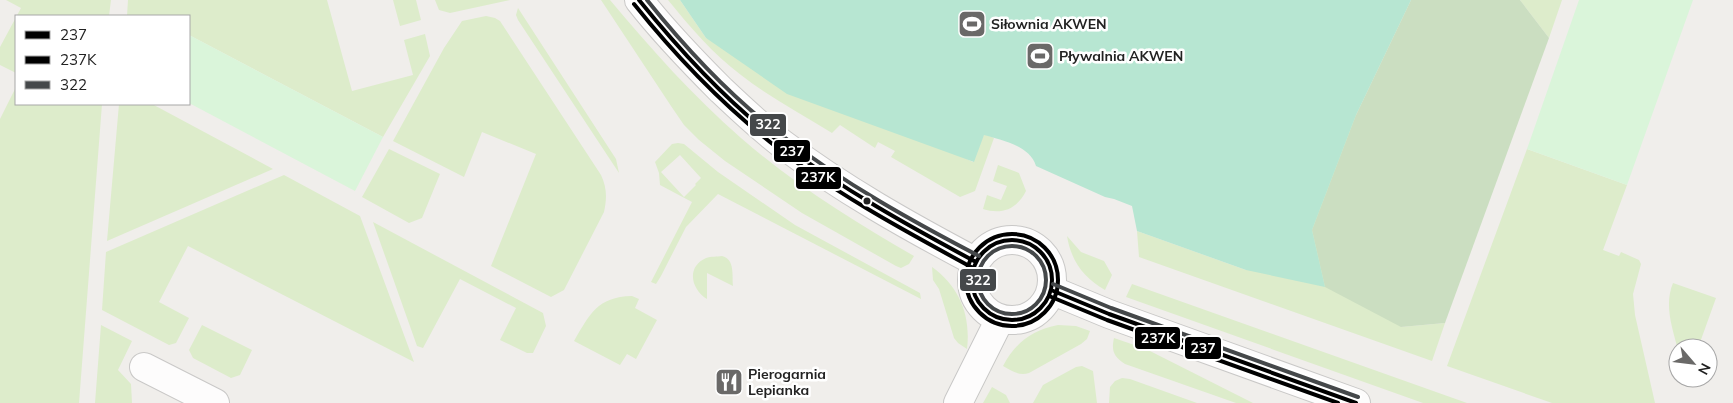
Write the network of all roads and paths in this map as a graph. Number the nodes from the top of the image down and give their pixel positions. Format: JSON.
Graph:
{"nodes":[{"id":1,"x":639,"y":0,"type":"edge"},
{"id":2,"x":976,"y":262,"type":"junction"},
{"id":3,"x":1051,"y":290,"type":"junction"},
{"id":4,"x":1000,"y":319,"type":"junction"},
{"id":5,"x":144,"y":366,"type":"dead end"},
{"id":6,"x":215,"y":403,"type":"edge"},
{"id":7,"x":958,"y":403,"type":"edge"},
{"id":8,"x":1356,"y":403,"type":"edge"}],
"edges":[{"from":1,"to":2,"type":"street"},
{"from":2,"to":3,"type":"street"},
{"from":2,"to":4,"type":"street"},
{"from":3,"to":4,"type":"street"},
{"from":3,"to":8,"type":"street"},
{"from":4,"to":7,"type":"street"},
{"from":5,"to":6,"type":"street"}]}
